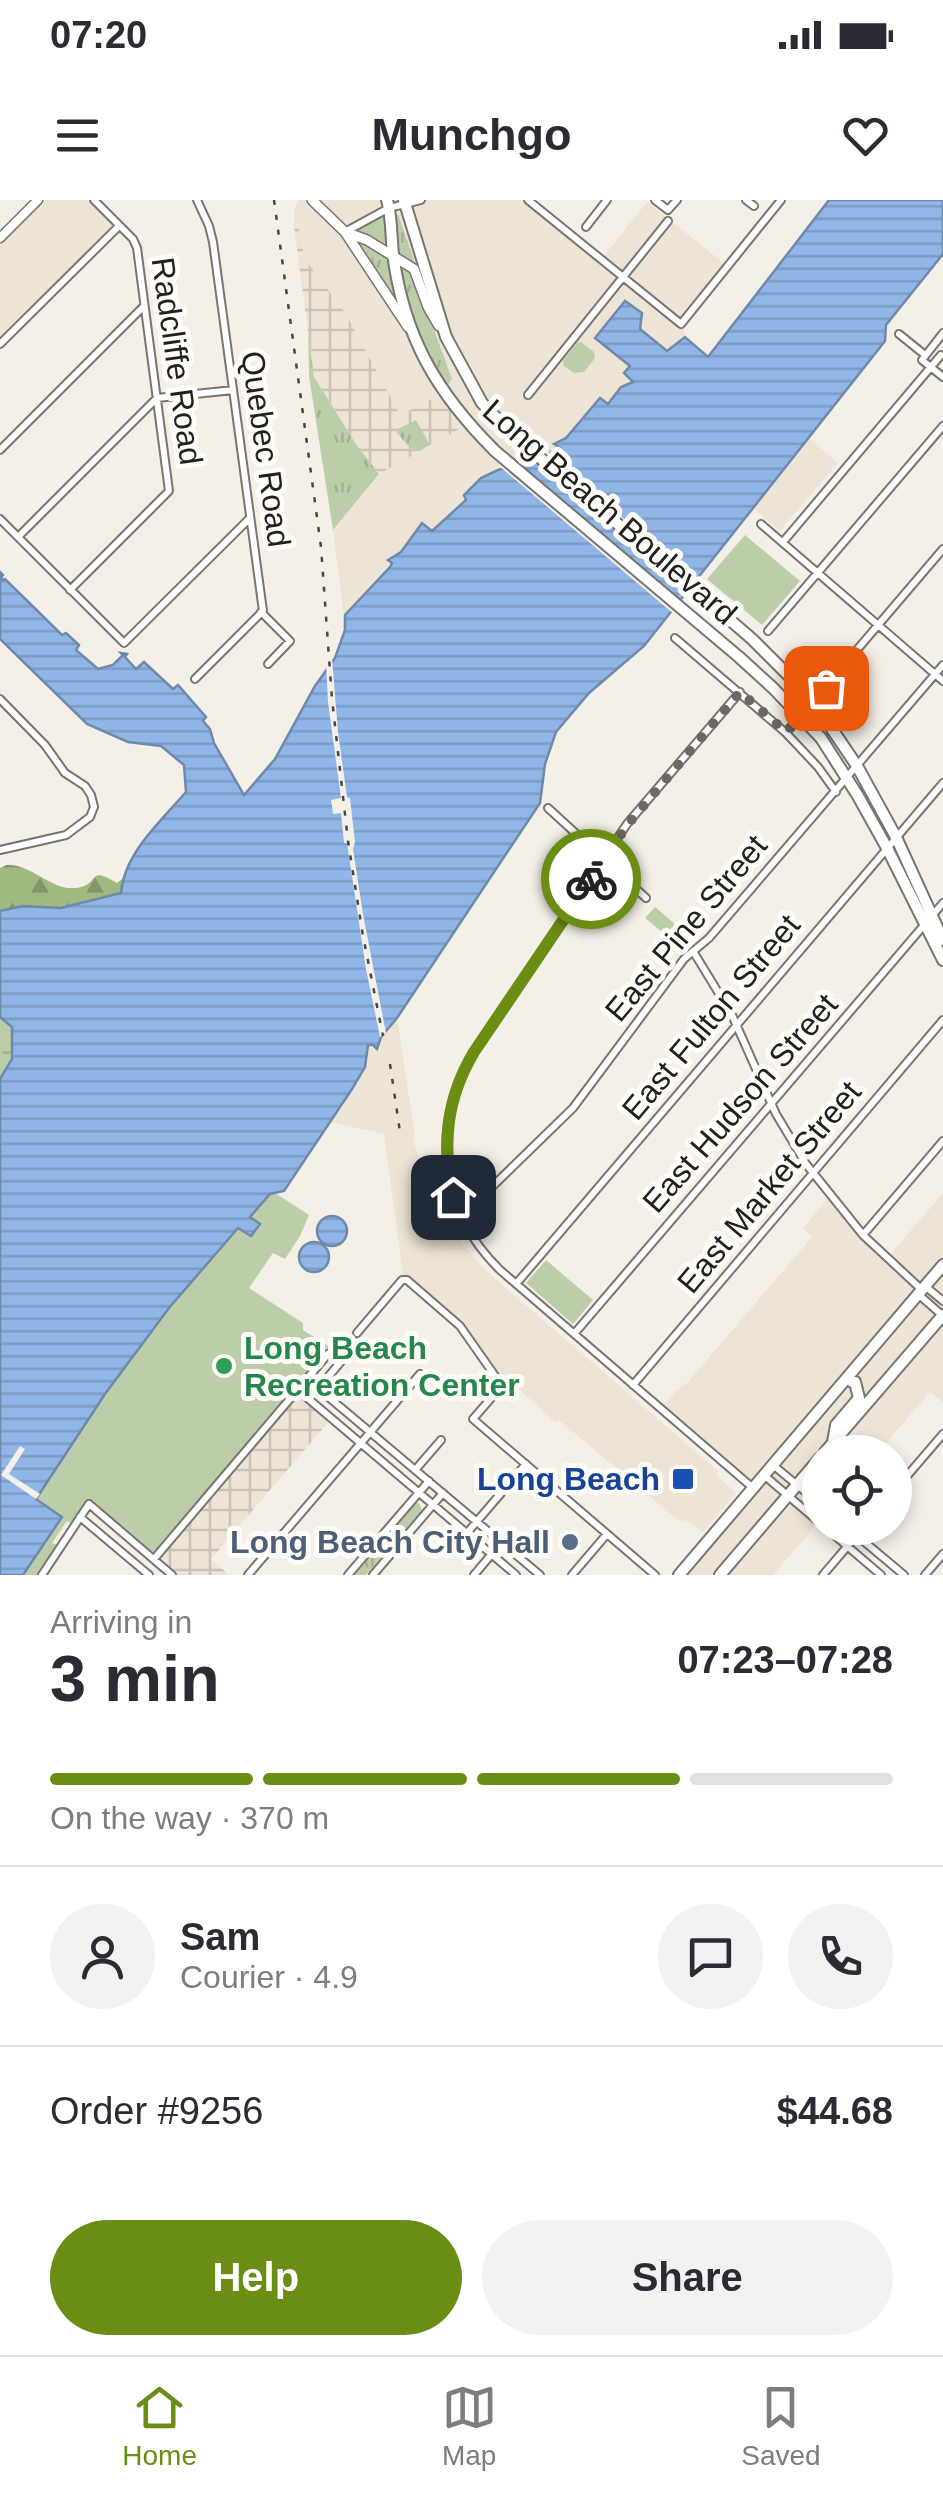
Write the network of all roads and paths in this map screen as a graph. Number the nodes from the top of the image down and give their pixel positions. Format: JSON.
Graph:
{"nodes":[{"id":1,"x":38,"y":200,"type":"edge"},
{"id":2,"x":94,"y":200,"type":"edge"},
{"id":3,"x":197,"y":200,"type":"edge"},
{"id":4,"x":312,"y":200,"type":"edge"},
{"id":5,"x":421,"y":200,"type":"edge"},
{"id":6,"x":528,"y":200,"type":"edge"},
{"id":7,"x":608,"y":200,"type":"edge"},
{"id":8,"x":655,"y":200,"type":"edge"},
{"id":9,"x":677,"y":200,"type":"edge"},
{"id":10,"x":746,"y":200,"type":"edge"},
{"id":11,"x":781,"y":200,"type":"edge"},
{"id":12,"x":405,"y":202,"type":"edge"},
{"id":13,"x":388,"y":204,"type":"edge"},
{"id":14,"x":754,"y":206,"type":"dead end"},
{"id":15,"x":668,"y":221,"type":"dead end"},
{"id":16,"x":119,"y":226,"type":"junction"},
{"id":17,"x":586,"y":227,"type":"dead end"},
{"id":18,"x":345,"y":232,"type":"junction"},
{"id":19,"x":0,"y":238,"type":"edge"},
{"id":20,"x":393,"y":254,"type":"junction"},
{"id":21,"x":623,"y":276,"type":"junction"},
{"id":22,"x":144,"y":305,"type":"junction"},
{"id":23,"x":410,"y":329,"type":"junction"},
{"id":24,"x":943,"y":333,"type":"edge"},
{"id":25,"x":899,"y":334,"type":"dead end"},
{"id":26,"x":446,"y":337,"type":"junction"},
{"id":27,"x":0,"y":344,"type":"edge"},
{"id":28,"x":932,"y":347,"type":"junction"},
{"id":29,"x":942,"y":356,"type":"edge"},
{"id":30,"x":923,"y":357,"type":"junction"},
{"id":31,"x":931,"y":367,"type":"junction"},
{"id":32,"x":943,"y":377,"type":"edge"},
{"id":33,"x":233,"y":390,"type":"junction"},
{"id":34,"x":528,"y":395,"type":"dead end"},
{"id":35,"x":157,"y":398,"type":"junction"},
{"id":36,"x":943,"y":426,"type":"edge"},
{"id":37,"x":0,"y":450,"type":"edge"},
{"id":38,"x":250,"y":518,"type":"junction"},
{"id":39,"x":0,"y":520,"type":"edge"},
{"id":40,"x":761,"y":524,"type":"dead end"},
{"id":41,"x":18,"y":537,"type":"junction"},
{"id":42,"x":783,"y":542,"type":"junction"},
{"id":43,"x":943,"y":549,"type":"edge"},
{"id":44,"x":818,"y":572,"type":"junction"},
{"id":45,"x":70,"y":590,"type":"junction"},
{"id":46,"x":261,"y":612,"type":"junction"},
{"id":47,"x":879,"y":625,"type":"junction"},
{"id":48,"x":768,"y":631,"type":"dead end"},
{"id":49,"x":675,"y":638,"type":"dead end"},
{"id":50,"x":268,"y":664,"type":"dead end"},
{"id":51,"x":943,"y":664,"type":"edge"},
{"id":52,"x":935,"y":674,"type":"junction"},
{"id":53,"x":194,"y":679,"type":"dead end"},
{"id":54,"x":943,"y":681,"type":"edge"},
{"id":55,"x":740,"y":692,"type":"junction"},
{"id":56,"x":0,"y":699,"type":"edge"},
{"id":57,"x":813,"y":703,"type":"junction"},
{"id":58,"x":801,"y":716,"type":"junction"},
{"id":59,"x":786,"y":732,"type":"junction"},
{"id":60,"x":857,"y":766,"type":"junction"},
{"id":61,"x":846,"y":778,"type":"junction"},
{"id":62,"x":943,"y":782,"type":"edge"},
{"id":63,"x":836,"y":792,"type":"junction"},
{"id":64,"x":548,"y":808,"type":"dead end"},
{"id":65,"x":896,"y":838,"type":"junction"},
{"id":66,"x":887,"y":848,"type":"junction"},
{"id":67,"x":0,"y":850,"type":"edge"},
{"id":68,"x":604,"y":859,"type":"junction"},
{"id":69,"x":646,"y":898,"type":"dead end"},
{"id":70,"x":943,"y":903,"type":"edge"},
{"id":71,"x":928,"y":921,"type":"junction"},
{"id":72,"x":943,"y":940,"type":"edge"},
{"id":73,"x":693,"y":951,"type":"junction"},
{"id":74,"x":943,"y":960,"type":"edge"},
{"id":75,"x":943,"y":1020,"type":"edge"},
{"id":76,"x":737,"y":1026,"type":"junction"},
{"id":77,"x":772,"y":1104,"type":"junction"},
{"id":78,"x":943,"y":1141,"type":"edge"},
{"id":79,"x":814,"y":1174,"type":"junction"},
{"id":80,"x":461,"y":1217,"type":"junction"},
{"id":81,"x":863,"y":1235,"type":"junction"},
{"id":82,"x":943,"y":1265,"type":"edge"},
{"id":83,"x":516,"y":1284,"type":"junction"},
{"id":84,"x":922,"y":1290,"type":"junction"},
{"id":85,"x":943,"y":1301,"type":"edge"},
{"id":86,"x":943,"y":1315,"type":"edge"},
{"id":87,"x":574,"y":1334,"type":"junction"},
{"id":88,"x":328,"y":1354,"type":"dead end"},
{"id":89,"x":420,"y":1374,"type":"dead end"},
{"id":90,"x":848,"y":1377,"type":"junction"},
{"id":91,"x":308,"y":1379,"type":"junction"},
{"id":92,"x":633,"y":1385,"type":"junction"},
{"id":93,"x":318,"y":1388,"type":"junction"},
{"id":94,"x":298,"y":1390,"type":"junction"},
{"id":95,"x":371,"y":1431,"type":"junction"},
{"id":96,"x":943,"y":1434,"type":"edge"},
{"id":97,"x":834,"y":1435,"type":"edge"},
{"id":98,"x":840,"y":1435,"type":"edge"},
{"id":99,"x":441,"y":1440,"type":"dead end"},
{"id":100,"x":360,"y":1443,"type":"junction"},
{"id":101,"x":526,"y":1464,"type":"junction"},
{"id":102,"x":416,"y":1470,"type":"junction"},
{"id":103,"x":768,"y":1470,"type":"junction"},
{"id":104,"x":912,"y":1470,"type":"edge"},
{"id":105,"x":802,"y":1479,"type":"edge"},
{"id":106,"x":429,"y":1480,"type":"junction"},
{"id":107,"x":797,"y":1485,"type":"junction"},
{"id":108,"x":753,"y":1488,"type":"junction"},
{"id":109,"x":802,"y":1489,"type":"edge"},
{"id":110,"x":418,"y":1492,"type":"junction"},
{"id":111,"x":443,"y":1493,"type":"junction"},
{"id":112,"x":788,"y":1496,"type":"junction"},
{"id":113,"x":433,"y":1505,"type":"junction"},
{"id":114,"x":802,"y":1508,"type":"edge"},
{"id":115,"x":80,"y":1517,"type":"junction"},
{"id":116,"x":477,"y":1521,"type":"junction"},
{"id":117,"x":466,"y":1533,"type":"junction"},
{"id":118,"x":607,"y":1534,"type":"junction"},
{"id":119,"x":502,"y":1542,"type":"junction"},
{"id":120,"x":869,"y":1545,"type":"edge"},
{"id":121,"x":848,"y":1546,"type":"joint"},
{"id":122,"x":492,"y":1554,"type":"junction"},
{"id":123,"x":943,"y":1554,"type":"edge"},
{"id":124,"x":156,"y":1561,"type":"junction"},
{"id":125,"x":42,"y":1575,"type":"edge"},
{"id":126,"x":147,"y":1575,"type":"edge"},
{"id":127,"x":172,"y":1575,"type":"edge"},
{"id":128,"x":248,"y":1575,"type":"edge"},
{"id":129,"x":348,"y":1575,"type":"edge"},
{"id":130,"x":373,"y":1575,"type":"edge"},
{"id":131,"x":474,"y":1575,"type":"edge"},
{"id":132,"x":516,"y":1575,"type":"edge"},
{"id":133,"x":540,"y":1575,"type":"edge"},
{"id":134,"x":572,"y":1575,"type":"edge"},
{"id":135,"x":655,"y":1575,"type":"edge"},
{"id":136,"x":679,"y":1575,"type":"edge"},
{"id":137,"x":720,"y":1575,"type":"edge"},
{"id":138,"x":823,"y":1575,"type":"edge"},
{"id":139,"x":882,"y":1575,"type":"edge"},
{"id":140,"x":904,"y":1575,"type":"edge"},
{"id":141,"x":925,"y":1575,"type":"edge"}],
"edges":[{"from":1,"to":19,"type":"street"},
{"from":2,"to":16,"type":"street","name":"Radcliffe Road"},
{"from":3,"to":33,"type":"street","name":"Quebec Road"},
{"from":4,"to":18,"type":"main road"},
{"from":5,"to":12,"type":"street"},
{"from":6,"to":21,"type":"street"},
{"from":7,"to":17,"type":"street"},
{"from":8,"to":9,"type":"street"},
{"from":10,"to":14,"type":"street"},
{"from":11,"to":21,"type":"street"},
{"from":12,"to":13,"type":"street"},
{"from":12,"to":26,"type":"main road"},
{"from":13,"to":18,"type":"street"},
{"from":13,"to":20,"type":"main road"},
{"from":15,"to":21,"type":"street"},
{"from":16,"to":22,"type":"street","name":"Radcliffe Road"},
{"from":16,"to":27,"type":"street","name":"Radcliffe Road"},
{"from":18,"to":20,"type":"main road","name":"Long Beach Boulevard"},
{"from":18,"to":23,"type":"main road","name":"Long Beach Boulevard"},
{"from":20,"to":23,"type":"main road"},
{"from":20,"to":26,"type":"main road","name":"Long Beach Boulevard"},
{"from":21,"to":34,"type":"street"},
{"from":22,"to":35,"type":"street","name":"Radcliffe Road"},
{"from":22,"to":37,"type":"street"},
{"from":23,"to":58,"type":"main road","name":"Long Beach Boulevard"},
{"from":24,"to":28,"type":"street"},
{"from":25,"to":30,"type":"street"},
{"from":26,"to":57,"type":"main road","name":"Long Beach Boulevard"},
{"from":28,"to":29,"type":"street"},
{"from":28,"to":30,"type":"street"},
{"from":29,"to":31,"type":"street"},
{"from":30,"to":31,"type":"street"},
{"from":31,"to":32,"type":"street"},
{"from":31,"to":42,"type":"street"},
{"from":33,"to":35,"type":"street"},
{"from":33,"to":38,"type":"street","name":"Quebec Road"},
{"from":35,"to":41,"type":"street"},
{"from":35,"to":45,"type":"street","name":"Radcliffe Road"},
{"from":36,"to":44,"type":"street"},
{"from":38,"to":45,"type":"street"},
{"from":38,"to":46,"type":"street","name":"Quebec Road"},
{"from":39,"to":41,"type":"street"},
{"from":40,"to":42,"type":"street"},
{"from":41,"to":45,"type":"street"},
{"from":42,"to":44,"type":"street"},
{"from":43,"to":47,"type":"street"},
{"from":44,"to":47,"type":"street"},
{"from":44,"to":48,"type":"street"},
{"from":46,"to":50,"type":"street"},
{"from":46,"to":53,"type":"street"},
{"from":47,"to":52,"type":"street"},
{"from":47,"to":57,"type":"street"},
{"from":49,"to":55,"type":"street","name":"Long Beach Boulevard"},
{"from":51,"to":52,"type":"street","name":"East Pine Street"},
{"from":52,"to":54,"type":"street"},
{"from":52,"to":60,"type":"street","name":"East Pine Street"},
{"from":55,"to":59,"type":"street","name":"Long Beach Boulevard"},
{"from":55,"to":68,"type":"street"},
{"from":56,"to":67,"type":"street"},
{"from":57,"to":58,"type":"street"},
{"from":57,"to":60,"type":"main road","name":"Long Beach Boulevard"},
{"from":58,"to":59,"type":"street"},
{"from":58,"to":61,"type":"main road","name":"Long Beach Boulevard"},
{"from":59,"to":63,"type":"street","name":"Long Beach Boulevard"},
{"from":60,"to":61,"type":"street","name":"East Pine Street"},
{"from":60,"to":65,"type":"main road","name":"Long Beach Boulevard"},
{"from":61,"to":63,"type":"street","name":"East Pine Street"},
{"from":61,"to":66,"type":"main road","name":"Long Beach Boulevard"},
{"from":62,"to":65,"type":"street","name":"East Fulton Street"},
{"from":63,"to":73,"type":"street","name":"East Pine Street"},
{"from":64,"to":68,"type":"street"},
{"from":65,"to":66,"type":"street","name":"East Fulton Street"},
{"from":65,"to":71,"type":"main road","name":"Long Beach Boulevard"},
{"from":66,"to":71,"type":"main road","name":"Long Beach Boulevard"},
{"from":66,"to":76,"type":"street","name":"East Fulton Street"},
{"from":68,"to":69,"type":"street"},
{"from":68,"to":80,"type":"street"},
{"from":70,"to":71,"type":"street","name":"East Hudson Street"},
{"from":71,"to":72,"type":"main road","name":"Long Beach Boulevard"},
{"from":71,"to":74,"type":"main road","name":"Long Beach Boulevard"},
{"from":71,"to":77,"type":"street","name":"East Hudson Street"},
{"from":73,"to":76,"type":"street"},
{"from":73,"to":80,"type":"street","name":"East Pine Street"},
{"from":75,"to":79,"type":"street","name":"East Market Street"},
{"from":76,"to":77,"type":"street"},
{"from":76,"to":83,"type":"street","name":"East Fulton Street"},
{"from":77,"to":79,"type":"street"},
{"from":77,"to":87,"type":"street","name":"East Hudson Street"},
{"from":78,"to":81,"type":"street"},
{"from":79,"to":81,"type":"street"},
{"from":79,"to":92,"type":"street","name":"East Market Street"},
{"from":80,"to":83,"type":"street"},
{"from":81,"to":84,"type":"street"},
{"from":82,"to":84,"type":"main road"},
{"from":83,"to":87,"type":"street"},
{"from":84,"to":85,"type":"street"},
{"from":84,"to":86,"type":"street"},
{"from":84,"to":90,"type":"main road"},
{"from":86,"to":98,"type":"main road"},
{"from":87,"to":92,"type":"street"},
{"from":88,"to":91,"type":"street"},
{"from":89,"to":95,"type":"street"},
{"from":90,"to":97,"type":"main road"},
{"from":90,"to":103,"type":"main road"},
{"from":91,"to":93,"type":"street"},
{"from":91,"to":94,"type":"street"},
{"from":92,"to":108,"type":"street"},
{"from":93,"to":95,"type":"street"},
{"from":93,"to":101,"type":"street"},
{"from":94,"to":100,"type":"street"},
{"from":94,"to":124,"type":"street"},
{"from":95,"to":100,"type":"street"},
{"from":95,"to":102,"type":"street"},
{"from":96,"to":104,"type":"street"},
{"from":99,"to":102,"type":"street"},
{"from":100,"to":110,"type":"street"},
{"from":100,"to":128,"type":"street"},
{"from":101,"to":116,"type":"street"},
{"from":101,"to":118,"type":"street"},
{"from":102,"to":106,"type":"street"},
{"from":103,"to":107,"type":"street"},
{"from":103,"to":108,"type":"main road"},
{"from":103,"to":112,"type":"street"},
{"from":105,"to":107,"type":"main road"},
{"from":106,"to":110,"type":"street"},
{"from":106,"to":111,"type":"street"},
{"from":107,"to":109,"type":"street"},
{"from":107,"to":112,"type":"main road"},
{"from":108,"to":136,"type":"main road"},
{"from":110,"to":113,"type":"street"},
{"from":110,"to":129,"type":"street"},
{"from":111,"to":113,"type":"street"},
{"from":111,"to":116,"type":"street"},
{"from":112,"to":114,"type":"street"},
{"from":112,"to":137,"type":"main road"},
{"from":113,"to":117,"type":"street"},
{"from":113,"to":130,"type":"street"},
{"from":115,"to":124,"type":"street"},
{"from":115,"to":125,"type":"street"},
{"from":115,"to":126,"type":"street"},
{"from":116,"to":117,"type":"street"},
{"from":116,"to":119,"type":"street"},
{"from":117,"to":122,"type":"street"},
{"from":118,"to":134,"type":"street"},
{"from":118,"to":135,"type":"street"},
{"from":119,"to":122,"type":"street"},
{"from":119,"to":133,"type":"street"},
{"from":120,"to":140,"type":"street"},
{"from":121,"to":138,"type":"street"},
{"from":121,"to":139,"type":"street"},
{"from":122,"to":131,"type":"street"},
{"from":122,"to":132,"type":"street"},
{"from":123,"to":141,"type":"street"},
{"from":124,"to":126,"type":"street"},
{"from":124,"to":127,"type":"street"}]}
